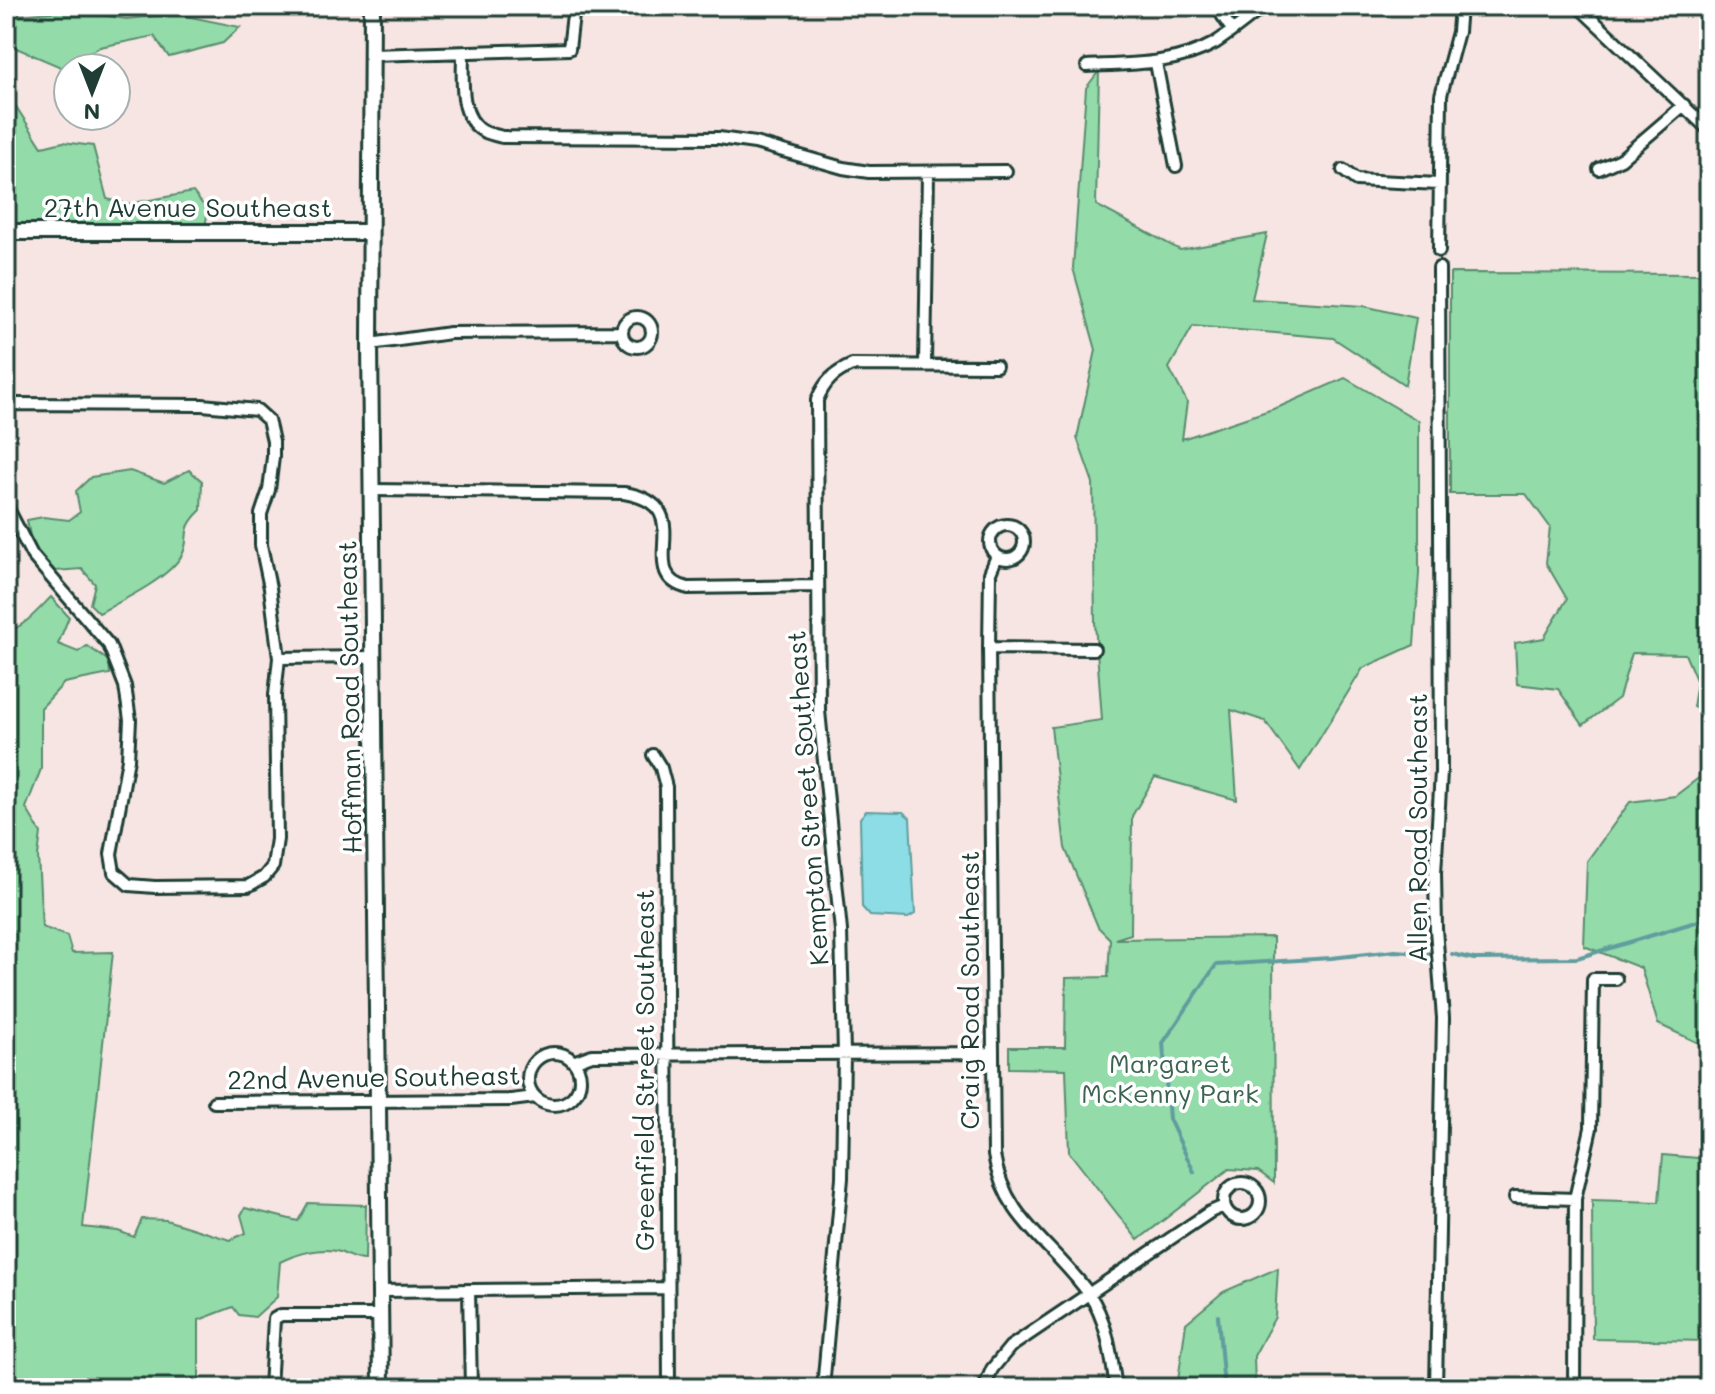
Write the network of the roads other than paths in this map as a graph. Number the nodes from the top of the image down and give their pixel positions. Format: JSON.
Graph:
{"nodes":[{"id":1,"x":372,"y":6,"type":"edge"},
{"id":2,"x":574,"y":6,"type":"edge"},
{"id":3,"x":1216,"y":6,"type":"edge"},
{"id":4,"x":1265,"y":6,"type":"edge"},
{"id":5,"x":1460,"y":6,"type":"edge"},
{"id":6,"x":1578,"y":6,"type":"edge"},
{"id":7,"x":1232,"y":30,"type":"junction"},
{"id":8,"x":463,"y":53,"type":"junction"},
{"id":9,"x":372,"y":55,"type":"junction"},
{"id":10,"x":1156,"y":63,"type":"junction"},
{"id":11,"x":1087,"y":66,"type":"dead end"},
{"id":12,"x":1684,"y":105,"type":"junction"},
{"id":13,"x":1709,"y":130,"type":"edge"},
{"id":14,"x":1176,"y":166,"type":"dead end"},
{"id":15,"x":1599,"y":169,"type":"dead end"},
{"id":16,"x":1343,"y":170,"type":"dead end"},
{"id":17,"x":1006,"y":171,"type":"dead end"},
{"id":18,"x":928,"y":173,"type":"junction"},
{"id":19,"x":1439,"y":184,"type":"junction"},
{"id":20,"x":6,"y":232,"type":"edge"},
{"id":21,"x":370,"y":232,"type":"junction"},
{"id":22,"x":1439,"y":251,"type":"dead end"},
{"id":23,"x":1439,"y":268,"type":"dead end"},
{"id":24,"x":621,"y":332,"type":"dead end"},
{"id":25,"x":370,"y":344,"type":"junction"},
{"id":26,"x":925,"y":365,"type":"junction"},
{"id":27,"x":996,"y":366,"type":"dead end"},
{"id":28,"x":6,"y":407,"type":"edge"},
{"id":29,"x":372,"y":490,"type":"junction"},
{"id":30,"x":6,"y":505,"type":"edge"},
{"id":31,"x":997,"y":556,"type":"dead end"},
{"id":32,"x":817,"y":586,"type":"junction"},
{"id":33,"x":989,"y":648,"type":"junction"},
{"id":34,"x":1094,"y":649,"type":"dead end"},
{"id":35,"x":373,"y":657,"type":"junction"},
{"id":36,"x":279,"y":658,"type":"junction"},
{"id":37,"x":653,"y":755,"type":"dead end"},
{"id":38,"x":1616,"y":979,"type":"dead end"},
{"id":39,"x":993,"y":1053,"type":"junction"},
{"id":40,"x":666,"y":1054,"type":"junction"},
{"id":41,"x":844,"y":1054,"type":"junction"},
{"id":42,"x":573,"y":1062,"type":"junction"},
{"id":43,"x":535,"y":1097,"type":"junction"},
{"id":44,"x":214,"y":1102,"type":"dead end"},
{"id":45,"x":380,"y":1102,"type":"junction"},
{"id":46,"x":1515,"y":1197,"type":"dead end"},
{"id":47,"x":1575,"y":1199,"type":"junction"},
{"id":48,"x":1224,"y":1206,"type":"dead end"},
{"id":49,"x":668,"y":1288,"type":"junction"},
{"id":50,"x":381,"y":1291,"type":"junction"},
{"id":51,"x":469,"y":1291,"type":"junction"},
{"id":52,"x":1089,"y":1294,"type":"junction"},
{"id":53,"x":381,"y":1315,"type":"junction"},
{"id":54,"x":270,"y":1388,"type":"edge"},
{"id":55,"x":381,"y":1388,"type":"edge"},
{"id":56,"x":471,"y":1388,"type":"edge"},
{"id":57,"x":669,"y":1388,"type":"edge"},
{"id":58,"x":823,"y":1388,"type":"edge"},
{"id":59,"x":984,"y":1388,"type":"edge"},
{"id":60,"x":1116,"y":1388,"type":"edge"},
{"id":61,"x":1436,"y":1388,"type":"edge"},
{"id":62,"x":1574,"y":1388,"type":"edge"}],
"edges":[{"from":1,"to":9,"type":"street","name":"Hoffman Road Southeast"},
{"from":2,"to":8,"type":"street"},
{"from":3,"to":7,"type":"street"},
{"from":4,"to":7,"type":"street"},
{"from":5,"to":19,"type":"street"},
{"from":6,"to":12,"type":"street"},
{"from":7,"to":10,"type":"street"},
{"from":8,"to":9,"type":"street"},
{"from":8,"to":18,"type":"street"},
{"from":9,"to":21,"type":"street","name":"Hoffman Road Southeast"},
{"from":10,"to":11,"type":"street"},
{"from":10,"to":14,"type":"street"},
{"from":12,"to":13,"type":"street"},
{"from":12,"to":15,"type":"street"},
{"from":16,"to":19,"type":"street"},
{"from":17,"to":18,"type":"street"},
{"from":18,"to":26,"type":"street"},
{"from":19,"to":22,"type":"street"},
{"from":20,"to":21,"type":"street","name":"27th Avenue Southeast"},
{"from":21,"to":25,"type":"street","name":"Hoffman Road Southeast"},
{"from":23,"to":61,"type":"street","name":"Allen Road Southeast"},
{"from":24,"to":25,"type":"street"},
{"from":25,"to":29,"type":"street","name":"Hoffman Road Southeast"},
{"from":26,"to":27,"type":"street","name":"Kempton Street Southeast"},
{"from":26,"to":32,"type":"street","name":"Kempton Street Southeast"},
{"from":28,"to":36,"type":"street"},
{"from":29,"to":32,"type":"street"},
{"from":29,"to":35,"type":"street","name":"Hoffman Road Southeast"},
{"from":30,"to":36,"type":"street"},
{"from":31,"to":33,"type":"street","name":"Craig Road Southeast"},
{"from":32,"to":41,"type":"street","name":"Kempton Street Southeast"},
{"from":33,"to":34,"type":"street"},
{"from":33,"to":39,"type":"street","name":"Craig Road Southeast"},
{"from":35,"to":36,"type":"street"},
{"from":35,"to":45,"type":"street","name":"Hoffman Road Southeast"},
{"from":37,"to":40,"type":"street","name":"Greenfield Street Southeast"},
{"from":38,"to":47,"type":"street"},
{"from":39,"to":41,"type":"street","name":"22nd Avenue Southeast"},
{"from":39,"to":52,"type":"street","name":"Craig Road Southeast"},
{"from":40,"to":41,"type":"street","name":"22nd Avenue Southeast"},
{"from":40,"to":42,"type":"street","name":"22nd Avenue Southeast"},
{"from":40,"to":49,"type":"street","name":"Greenfield Street Southeast"},
{"from":41,"to":58,"type":"street","name":"Kempton Street Southeast"},
{"from":42,"to":43,"type":"street","name":"22nd Avenue Southeast"},
{"from":42,"to":43,"type":"street","name":"22nd Avenue Southeast"},
{"from":43,"to":45,"type":"street","name":"22nd Avenue Southeast"},
{"from":44,"to":45,"type":"street","name":"22nd Avenue Southeast"},
{"from":45,"to":50,"type":"street","name":"Hoffman Road Southeast"},
{"from":46,"to":47,"type":"street"},
{"from":47,"to":62,"type":"street"},
{"from":48,"to":52,"type":"street"},
{"from":49,"to":51,"type":"street"},
{"from":49,"to":57,"type":"street","name":"Greenfield Street Southeast"},
{"from":50,"to":51,"type":"street"},
{"from":50,"to":53,"type":"street","name":"Hoffman Road Southeast"},
{"from":51,"to":56,"type":"street"},
{"from":52,"to":59,"type":"street"},
{"from":52,"to":60,"type":"street","name":"Craig Road Southeast"},
{"from":53,"to":54,"type":"street"},
{"from":53,"to":55,"type":"street","name":"Hoffman Road Southeast"}]}
